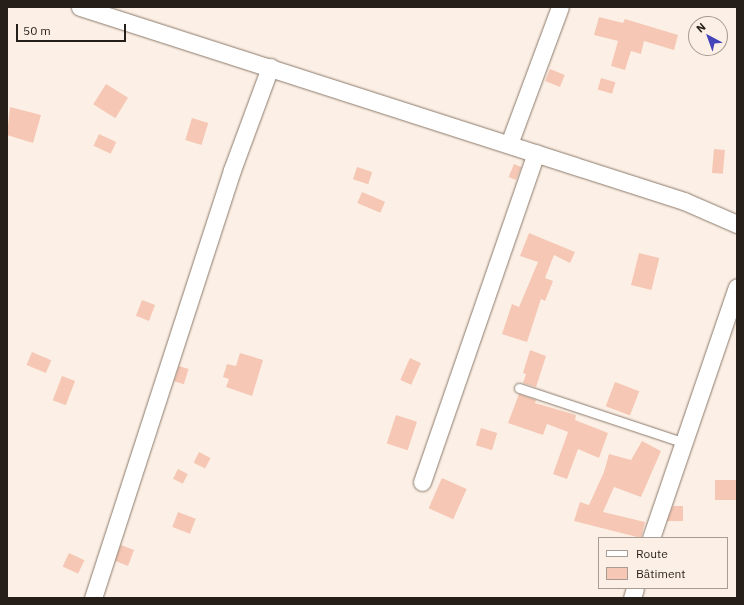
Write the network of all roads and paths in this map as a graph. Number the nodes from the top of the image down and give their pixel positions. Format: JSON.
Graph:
{"nodes":[{"id":1,"x":80,"y":7,"type":"edge"},
{"id":2,"x":560,"y":7,"type":"edge"},
{"id":3,"x":270,"y":67,"type":"junction"},
{"id":4,"x":509,"y":144,"type":"junction"},
{"id":5,"x":536,"y":153,"type":"junction"},
{"id":6,"x":737,"y":224,"type":"edge"},
{"id":7,"x":737,"y":287,"type":"edge"},
{"id":8,"x":519,"y":388,"type":"dead end"},
{"id":9,"x":682,"y":442,"type":"junction"},
{"id":10,"x":422,"y":482,"type":"dead end"},
{"id":11,"x":651,"y":537,"type":"edge"},
{"id":12,"x":93,"y":598,"type":"edge"}],
"edges":[{"from":1,"to":3,"type":"street"},
{"from":2,"to":4,"type":"street"},
{"from":3,"to":4,"type":"street"},
{"from":3,"to":12,"type":"street"},
{"from":4,"to":5,"type":"street"},
{"from":5,"to":6,"type":"street"},
{"from":5,"to":10,"type":"street"},
{"from":7,"to":9,"type":"street"},
{"from":8,"to":9,"type":"lane"},
{"from":9,"to":11,"type":"street"}]}
